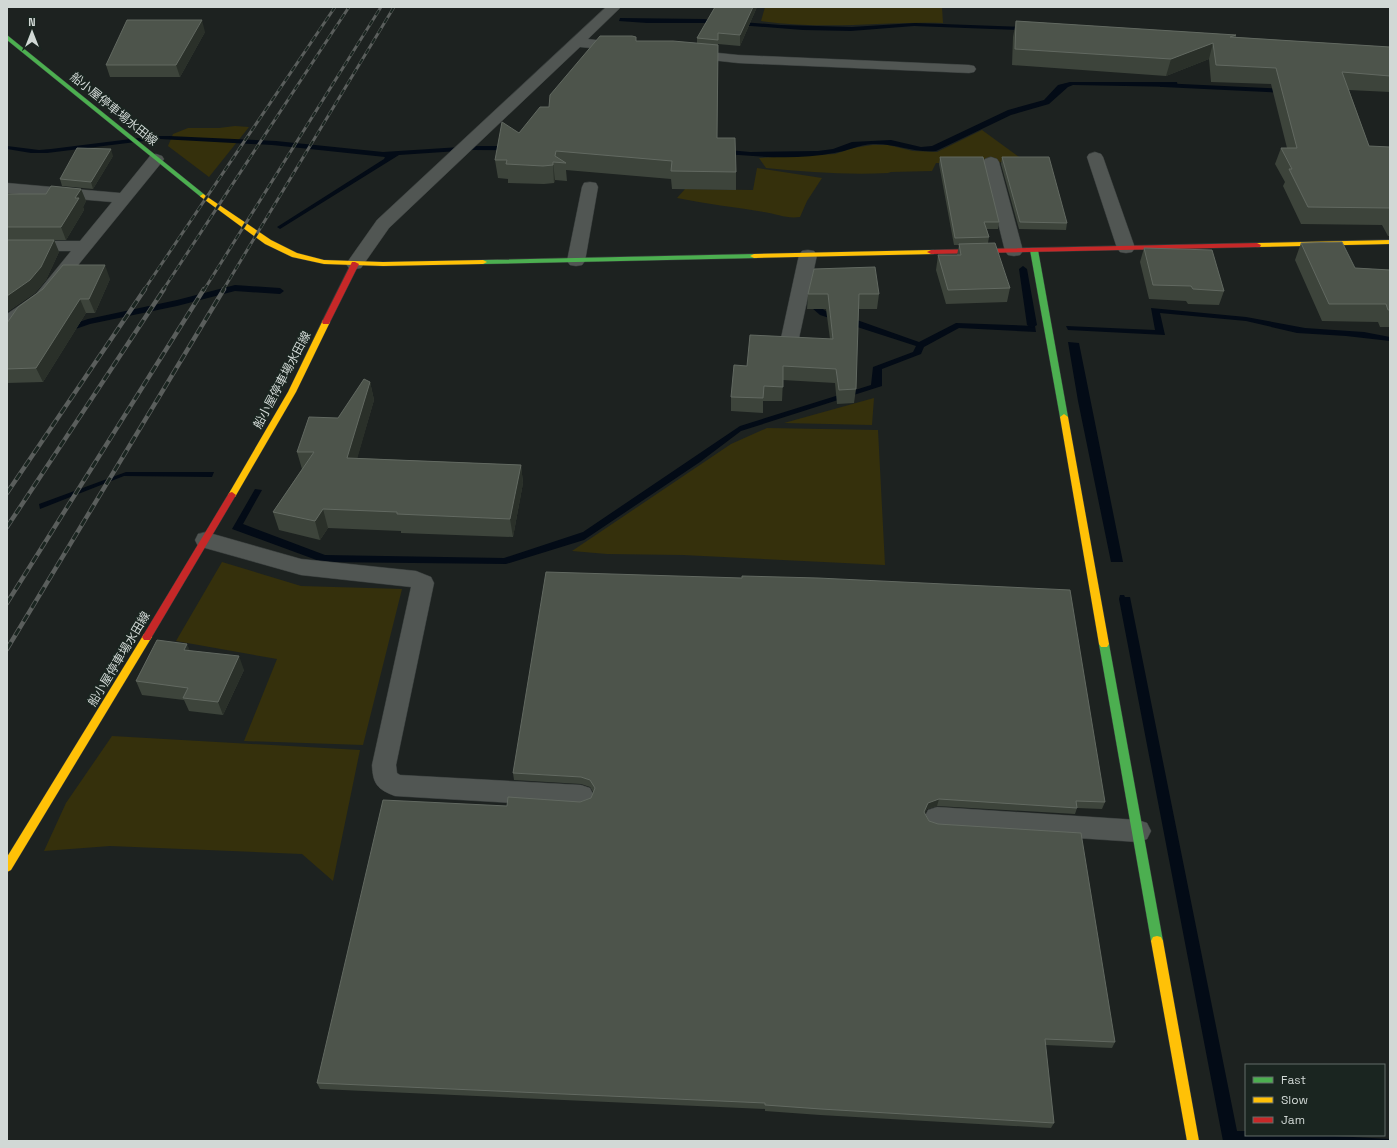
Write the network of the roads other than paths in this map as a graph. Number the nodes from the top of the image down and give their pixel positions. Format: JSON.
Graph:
{"nodes":[{"id":1,"x":614,"y":7,"type":"edge"},
{"id":2,"x":7,"y":37,"type":"edge"},
{"id":3,"x":576,"y":42,"type":"junction"},
{"id":4,"x":638,"y":48,"type":"edge"},
{"id":5,"x":676,"y":52,"type":"edge"},
{"id":6,"x":969,"y":69,"type":"dead end"},
{"id":7,"x":1095,"y":157,"type":"dead end"},
{"id":8,"x":156,"y":159,"type":"junction"},
{"id":9,"x":991,"y":162,"type":"dead end"},
{"id":10,"x":590,"y":186,"type":"dead end"},
{"id":11,"x":7,"y":188,"type":"edge"},
{"id":12,"x":7,"y":198,"type":"edge"},
{"id":13,"x":120,"y":202,"type":"junction"},
{"id":14,"x":1390,"y":242,"type":"edge"},
{"id":15,"x":7,"y":246,"type":"edge"},
{"id":16,"x":84,"y":246,"type":"junction"},
{"id":17,"x":1126,"y":248,"type":"junction"},
{"id":18,"x":1034,"y":250,"type":"junction"},
{"id":19,"x":1014,"y":251,"type":"junction"},
{"id":20,"x":808,"y":255,"type":"junction"},
{"id":21,"x":576,"y":261,"type":"junction"},
{"id":22,"x":355,"y":264,"type":"junction"},
{"id":23,"x":7,"y":322,"type":"edge"},
{"id":24,"x":790,"y":338,"type":"edge"},
{"id":25,"x":206,"y":540,"type":"junction"},
{"id":26,"x":581,"y":796,"type":"dead end"},
{"id":27,"x":937,"y":818,"type":"dead end"},
{"id":28,"x":1138,"y":831,"type":"junction"},
{"id":29,"x":7,"y":867,"type":"edge"},
{"id":30,"x":1193,"y":1141,"type":"edge"}],
"edges":[{"from":1,"to":3,"type":"street"},
{"from":2,"to":8,"type":"street","name":"船小屋停車場水田線"},
{"from":3,"to":4,"type":"street"},
{"from":3,"to":22,"type":"street"},
{"from":5,"to":6,"type":"street"},
{"from":7,"to":17,"type":"street"},
{"from":8,"to":13,"type":"street"},
{"from":8,"to":22,"type":"street","name":"船小屋停車場水田線"},
{"from":9,"to":19,"type":"street"},
{"from":10,"to":21,"type":"street"},
{"from":11,"to":13,"type":"street"},
{"from":12,"to":13,"type":"street"},
{"from":13,"to":16,"type":"street"},
{"from":14,"to":17,"type":"street"},
{"from":15,"to":16,"type":"street"},
{"from":16,"to":23,"type":"street"},
{"from":17,"to":18,"type":"street"},
{"from":18,"to":19,"type":"street"},
{"from":18,"to":28,"type":"street"},
{"from":19,"to":20,"type":"street"},
{"from":20,"to":21,"type":"street"},
{"from":20,"to":24,"type":"street"},
{"from":21,"to":22,"type":"street"},
{"from":22,"to":25,"type":"street","name":"船小屋停車場水田線"},
{"from":25,"to":26,"type":"street"},
{"from":25,"to":29,"type":"street","name":"船小屋停車場水田線"},
{"from":27,"to":28,"type":"street"},
{"from":28,"to":30,"type":"street"}]}
